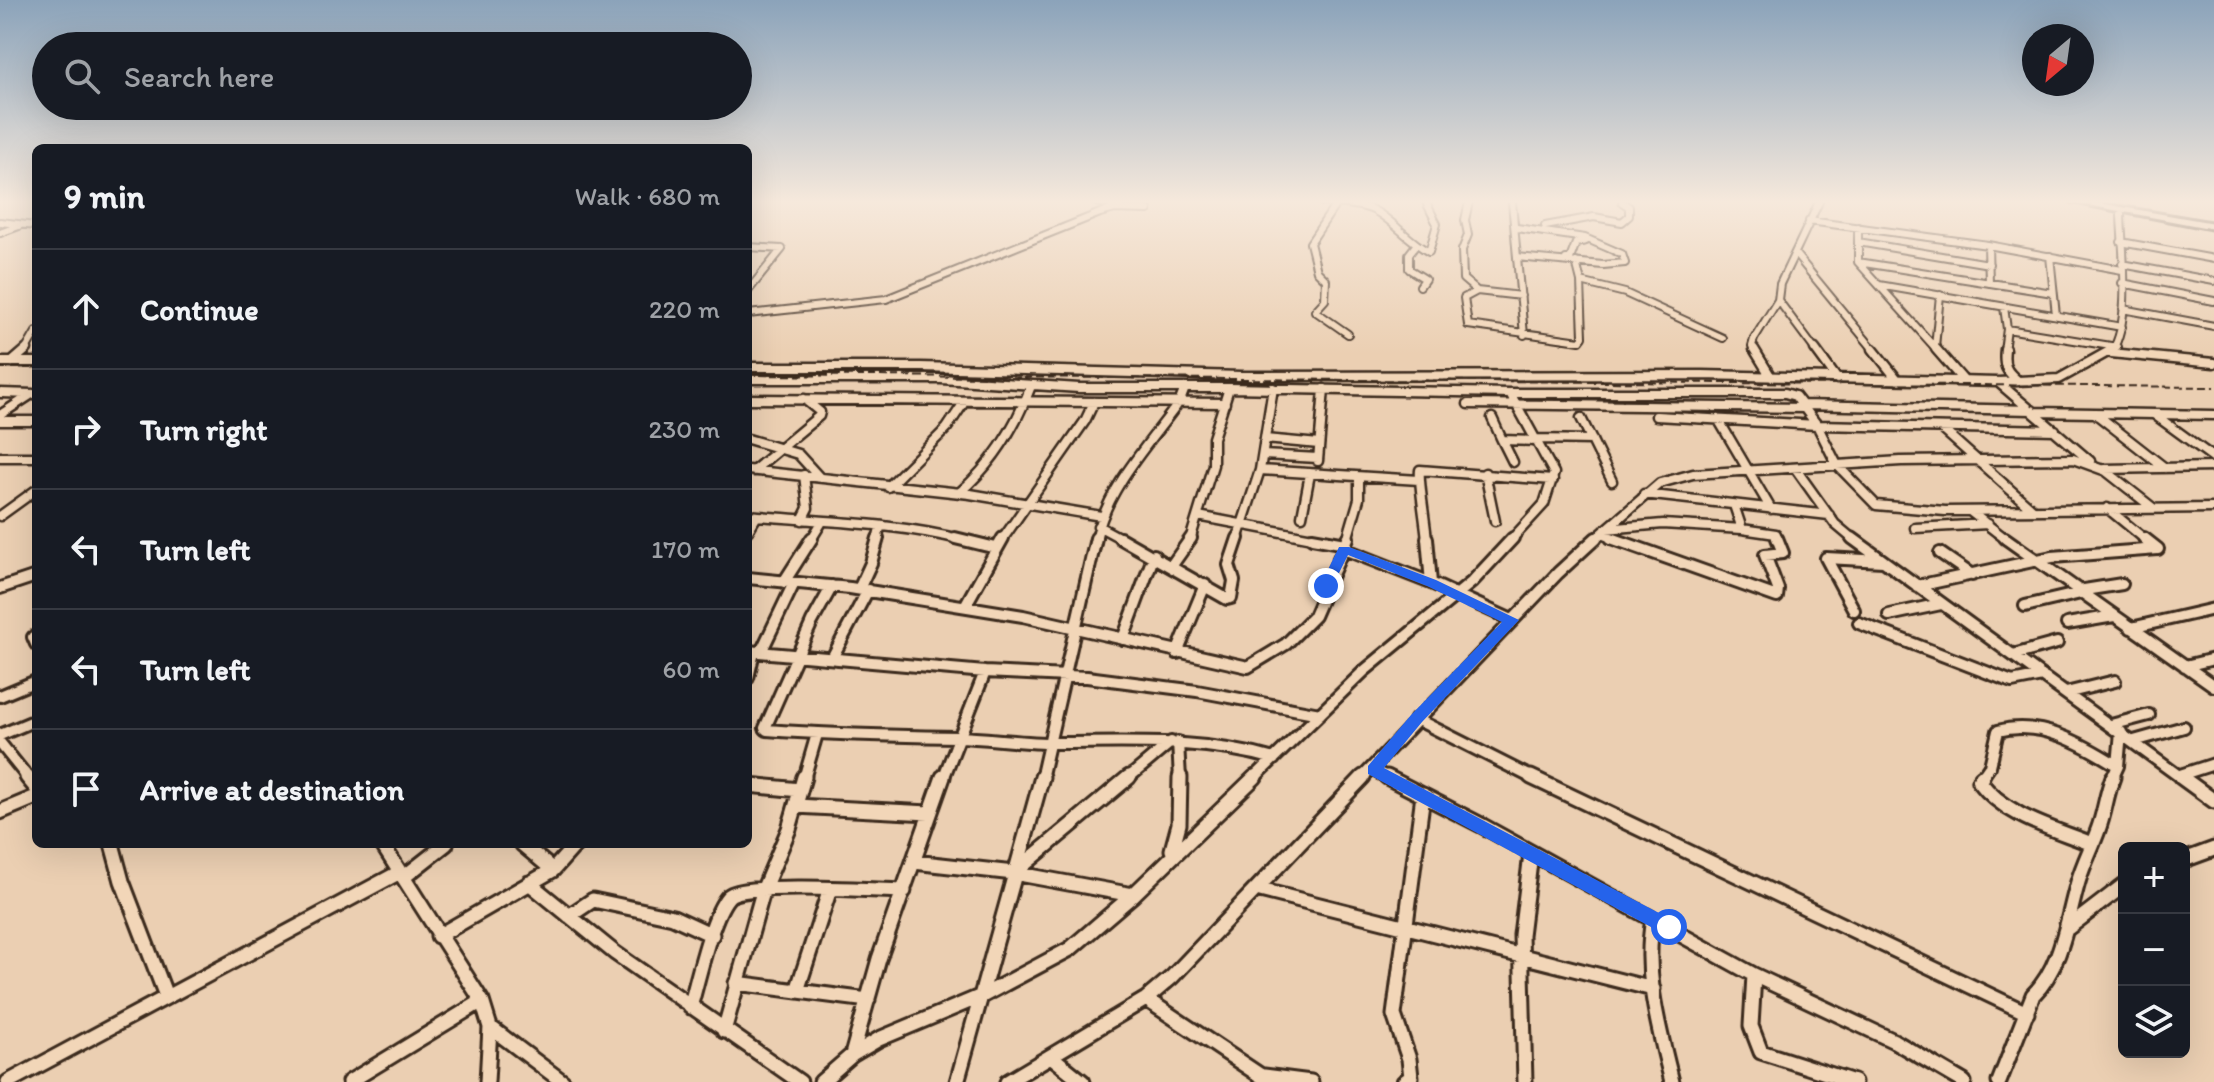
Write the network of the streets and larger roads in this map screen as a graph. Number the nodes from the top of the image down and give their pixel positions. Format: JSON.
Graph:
{"nodes":[{"id":1,"x":779,"y":252,"type":"edge"},
{"id":2,"x":1002,"y":252,"type":"edge"},
{"id":3,"x":1312,"y":252,"type":"edge"},
{"id":4,"x":1410,"y":252,"type":"edge"},
{"id":5,"x":1462,"y":252,"type":"edge"},
{"id":6,"x":1517,"y":252,"type":"edge"},
{"id":7,"x":1572,"y":252,"type":"edge"},
{"id":8,"x":1618,"y":252,"type":"edge"},
{"id":9,"x":1858,"y":252,"type":"edge"},
{"id":10,"x":1920,"y":252,"type":"edge"},
{"id":11,"x":1988,"y":252,"type":"edge"},
{"id":12,"x":2030,"y":252,"type":"edge"},
{"id":13,"x":2121,"y":252,"type":"edge"},
{"id":14,"x":2178,"y":252,"type":"edge"},
{"id":15,"x":1796,"y":255,"type":"joint"},
{"id":16,"x":2050,"y":256,"type":"junction"},
{"id":17,"x":1517,"y":257,"type":"junction"},
{"id":18,"x":1565,"y":259,"type":"junction"},
{"id":19,"x":2214,"y":259,"type":"edge"},
{"id":20,"x":1576,"y":262,"type":"junction"},
{"id":21,"x":1858,"y":262,"type":"junction"},
{"id":22,"x":1989,"y":264,"type":"junction"},
{"id":23,"x":2122,"y":267,"type":"junction"},
{"id":24,"x":2214,"y":281,"type":"edge"},
{"id":25,"x":1581,"y":282,"type":"junction"},
{"id":26,"x":1989,"y":283,"type":"junction"},
{"id":27,"x":2122,"y":283,"type":"junction"},
{"id":28,"x":1879,"y":285,"type":"junction"},
{"id":29,"x":752,"y":286,"type":"edge"},
{"id":30,"x":1420,"y":286,"type":"dead end"},
{"id":31,"x":1477,"y":291,"type":"junction"},
{"id":32,"x":2053,"y":293,"type":"junction"},
{"id":33,"x":1940,"y":295,"type":"junction"},
{"id":34,"x":1521,"y":296,"type":"junction"},
{"id":35,"x":1778,"y":300,"type":"junction"},
{"id":36,"x":2214,"y":301,"type":"edge"},
{"id":37,"x":2004,"y":307,"type":"junction"},
{"id":38,"x":2123,"y":309,"type":"junction"},
{"id":39,"x":752,"y":314,"type":"edge"},
{"id":40,"x":2056,"y":315,"type":"junction"},
{"id":41,"x":2214,"y":326,"type":"edge"},
{"id":42,"x":2122,"y":327,"type":"junction"},
{"id":43,"x":2007,"y":329,"type":"junction"},
{"id":44,"x":1348,"y":334,"type":"dead end"},
{"id":45,"x":1524,"y":335,"type":"junction"},
{"id":46,"x":1723,"y":338,"type":"dead end"},
{"id":47,"x":32,"y":341,"type":"edge"},
{"id":48,"x":1935,"y":347,"type":"junction"},
{"id":49,"x":2114,"y":350,"type":"junction"},
{"id":50,"x":32,"y":360,"type":"edge"},
{"id":51,"x":0,"y":362,"type":"edge"},
{"id":52,"x":12,"y":362,"type":"junction"},
{"id":53,"x":2214,"y":363,"type":"edge"},
{"id":54,"x":752,"y":367,"type":"edge"},
{"id":55,"x":1771,"y":377,"type":"junction"},
{"id":56,"x":752,"y":379,"type":"edge"},
{"id":57,"x":1837,"y":379,"type":"junction"},
{"id":58,"x":1897,"y":379,"type":"junction"},
{"id":59,"x":1963,"y":380,"type":"junction"},
{"id":60,"x":2018,"y":381,"type":"junction"},
{"id":61,"x":1998,"y":382,"type":"junction"},
{"id":62,"x":1031,"y":386,"type":"junction"},
{"id":63,"x":1185,"y":388,"type":"junction"},
{"id":64,"x":1229,"y":388,"type":"junction"},
{"id":65,"x":1273,"y":388,"type":"junction"},
{"id":66,"x":1324,"y":389,"type":"junction"},
{"id":67,"x":0,"y":393,"type":"edge"},
{"id":68,"x":1510,"y":393,"type":"junction"},
{"id":69,"x":32,"y":394,"type":"edge"},
{"id":70,"x":32,"y":395,"type":"edge"},
{"id":71,"x":752,"y":399,"type":"edge"},
{"id":72,"x":804,"y":399,"type":"junction"},
{"id":73,"x":965,"y":401,"type":"junction"},
{"id":74,"x":1180,"y":401,"type":"junction"},
{"id":75,"x":1026,"y":402,"type":"junction"},
{"id":76,"x":1094,"y":402,"type":"junction"},
{"id":77,"x":1225,"y":403,"type":"junction"},
{"id":78,"x":1468,"y":404,"type":"dead end"},
{"id":79,"x":1517,"y":405,"type":"junction"},
{"id":80,"x":1803,"y":407,"type":"junction"},
{"id":81,"x":2033,"y":411,"type":"junction"},
{"id":82,"x":2096,"y":414,"type":"junction"},
{"id":83,"x":2155,"y":415,"type":"junction"},
{"id":84,"x":2214,"y":415,"type":"edge"},
{"id":85,"x":1656,"y":416,"type":"dead end"},
{"id":86,"x":0,"y":418,"type":"edge"},
{"id":87,"x":1492,"y":418,"type":"dead end"},
{"id":88,"x":1581,"y":418,"type":"dead end"},
{"id":89,"x":1718,"y":419,"type":"junction"},
{"id":90,"x":32,"y":421,"type":"edge"},
{"id":91,"x":1817,"y":425,"type":"junction"},
{"id":92,"x":1941,"y":428,"type":"junction"},
{"id":93,"x":2055,"y":430,"type":"junction"},
{"id":94,"x":1265,"y":439,"type":"junction"},
{"id":95,"x":752,"y":440,"type":"edge"},
{"id":96,"x":1502,"y":440,"type":"junction"},
{"id":97,"x":1537,"y":440,"type":"junction"},
{"id":98,"x":1592,"y":440,"type":"junction"},
{"id":99,"x":1319,"y":444,"type":"junction"},
{"id":100,"x":780,"y":450,"type":"junction"},
{"id":101,"x":1263,"y":455,"type":"junction"},
{"id":102,"x":0,"y":457,"type":"edge"},
{"id":103,"x":32,"y":457,"type":"edge"},
{"id":104,"x":1973,"y":458,"type":"junction"},
{"id":105,"x":2214,"y":458,"type":"edge"},
{"id":106,"x":2090,"y":461,"type":"junction"},
{"id":107,"x":1513,"y":462,"type":"dead end"},
{"id":108,"x":1837,"y":465,"type":"junction"},
{"id":109,"x":2214,"y":467,"type":"edge"},
{"id":110,"x":1795,"y":468,"type":"junction"},
{"id":111,"x":2165,"y":468,"type":"junction"},
{"id":112,"x":752,"y":469,"type":"edge"},
{"id":113,"x":2104,"y":469,"type":"junction"},
{"id":114,"x":752,"y":470,"type":"edge"},
{"id":115,"x":1260,"y":470,"type":"junction"},
{"id":116,"x":1750,"y":472,"type":"junction"},
{"id":117,"x":1485,"y":473,"type":"junction"},
{"id":118,"x":1310,"y":474,"type":"junction"},
{"id":119,"x":804,"y":475,"type":"junction"},
{"id":120,"x":819,"y":477,"type":"junction"},
{"id":121,"x":1359,"y":477,"type":"junction"},
{"id":122,"x":1419,"y":480,"type":"junction"},
{"id":123,"x":1553,"y":480,"type":"junction"},
{"id":124,"x":1612,"y":481,"type":"dead end"},
{"id":125,"x":888,"y":487,"type":"junction"},
{"id":126,"x":32,"y":493,"type":"edge"},
{"id":127,"x":959,"y":493,"type":"junction"},
{"id":128,"x":1644,"y":494,"type":"junction"},
{"id":129,"x":1030,"y":504,"type":"junction"},
{"id":130,"x":1734,"y":505,"type":"junction"},
{"id":131,"x":2107,"y":508,"type":"junction"},
{"id":132,"x":2153,"y":508,"type":"junction"},
{"id":133,"x":2214,"y":508,"type":"edge"},
{"id":134,"x":1771,"y":509,"type":"junction"},
{"id":135,"x":2032,"y":509,"type":"junction"},
{"id":136,"x":2201,"y":509,"type":"junction"},
{"id":137,"x":1971,"y":512,"type":"junction"},
{"id":138,"x":1829,"y":515,"type":"junction"},
{"id":139,"x":0,"y":516,"type":"edge"},
{"id":140,"x":752,"y":516,"type":"edge"},
{"id":141,"x":1198,"y":516,"type":"junction"},
{"id":142,"x":1302,"y":516,"type":"dead end"},
{"id":143,"x":2214,"y":516,"type":"edge"},
{"id":144,"x":802,"y":520,"type":"junction"},
{"id":145,"x":1099,"y":521,"type":"junction"},
{"id":146,"x":1495,"y":521,"type":"dead end"},
{"id":147,"x":822,"y":522,"type":"junction"},
{"id":148,"x":1988,"y":524,"type":"junction"},
{"id":149,"x":1244,"y":525,"type":"junction"},
{"id":150,"x":880,"y":528,"type":"junction"},
{"id":151,"x":1915,"y":528,"type":"dead end"},
{"id":152,"x":1742,"y":529,"type":"junction"},
{"id":153,"x":1604,"y":531,"type":"junction"},
{"id":154,"x":1345,"y":546,"type":"junction"},
{"id":155,"x":996,"y":548,"type":"junction"},
{"id":156,"x":1940,"y":553,"type":"dead end"},
{"id":157,"x":1154,"y":555,"type":"junction"},
{"id":158,"x":2035,"y":560,"type":"junction"},
{"id":159,"x":1883,"y":561,"type":"junction"},
{"id":160,"x":1172,"y":565,"type":"junction"},
{"id":161,"x":1972,"y":575,"type":"junction"},
{"id":162,"x":32,"y":577,"type":"edge"},
{"id":163,"x":752,"y":578,"type":"edge"},
{"id":164,"x":789,"y":583,"type":"junction"},
{"id":165,"x":1431,"y":583,"type":"junction"},
{"id":166,"x":2122,"y":584,"type":"dead end"},
{"id":167,"x":1205,"y":585,"type":"junction"},
{"id":168,"x":832,"y":586,"type":"junction"},
{"id":169,"x":1917,"y":586,"type":"junction"},
{"id":170,"x":0,"y":588,"type":"edge"},
{"id":171,"x":864,"y":590,"type":"junction"},
{"id":172,"x":2080,"y":592,"type":"junction"},
{"id":173,"x":1457,"y":595,"type":"junction"},
{"id":174,"x":1941,"y":604,"type":"junction"},
{"id":175,"x":965,"y":606,"type":"junction"},
{"id":176,"x":2025,"y":606,"type":"dead end"},
{"id":177,"x":2214,"y":609,"type":"edge"},
{"id":178,"x":1854,"y":610,"type":"dead end"},
{"id":179,"x":1889,"y":615,"type":"dead end"},
{"id":180,"x":2114,"y":616,"type":"junction"},
{"id":181,"x":1512,"y":620,"type":"junction"},
{"id":182,"x":1859,"y":623,"type":"dead end"},
{"id":183,"x":2067,"y":624,"type":"dead end"},
{"id":184,"x":1074,"y":628,"type":"junction"},
{"id":185,"x":2131,"y":628,"type":"junction"},
{"id":186,"x":1123,"y":639,"type":"junction"},
{"id":187,"x":2057,"y":643,"type":"dead end"},
{"id":188,"x":754,"y":652,"type":"edge"},
{"id":189,"x":1177,"y":653,"type":"junction"},
{"id":190,"x":798,"y":655,"type":"junction"},
{"id":191,"x":2013,"y":655,"type":"junction"},
{"id":192,"x":832,"y":658,"type":"junction"},
{"id":193,"x":2214,"y":659,"type":"edge"},
{"id":194,"x":2185,"y":666,"type":"junction"},
{"id":195,"x":985,"y":672,"type":"junction"},
{"id":196,"x":1067,"y":676,"type":"junction"},
{"id":197,"x":2042,"y":676,"type":"junction"},
{"id":198,"x":2115,"y":681,"type":"dead end"},
{"id":199,"x":32,"y":683,"type":"edge"},
{"id":200,"x":2214,"y":686,"type":"edge"},
{"id":201,"x":2066,"y":693,"type":"junction"},
{"id":202,"x":0,"y":696,"type":"edge"},
{"id":203,"x":1320,"y":714,"type":"junction"},
{"id":204,"x":2149,"y":715,"type":"dead end"},
{"id":205,"x":1416,"y":719,"type":"junction"},
{"id":206,"x":32,"y":722,"type":"edge"},
{"id":207,"x":2184,"y":727,"type":"dead end"},
{"id":208,"x":2116,"y":729,"type":"junction"},
{"id":209,"x":817,"y":734,"type":"junction"},
{"id":210,"x":0,"y":735,"type":"edge"},
{"id":211,"x":959,"y":737,"type":"junction"},
{"id":212,"x":2134,"y":741,"type":"junction"},
{"id":213,"x":1175,"y":742,"type":"junction"},
{"id":214,"x":0,"y":743,"type":"edge"},
{"id":215,"x":1051,"y":743,"type":"junction"},
{"id":216,"x":1274,"y":759,"type":"junction"},
{"id":217,"x":2214,"y":764,"type":"edge"},
{"id":218,"x":2118,"y":766,"type":"junction"},
{"id":219,"x":1373,"y":770,"type":"junction"},
{"id":220,"x":2180,"y":775,"type":"junction"},
{"id":221,"x":32,"y":783,"type":"edge"},
{"id":222,"x":752,"y":785,"type":"edge"},
{"id":223,"x":800,"y":790,"type":"junction"},
{"id":224,"x":1423,"y":795,"type":"junction"},
{"id":225,"x":32,"y":799,"type":"edge"},
{"id":226,"x":2214,"y":801,"type":"edge"},
{"id":227,"x":796,"y":806,"type":"junction"},
{"id":228,"x":0,"y":812,"type":"edge"},
{"id":229,"x":929,"y":813,"type":"junction"},
{"id":230,"x":2092,"y":844,"type":"junction"},
{"id":231,"x":113,"y":848,"type":"edge"},
{"id":232,"x":385,"y":848,"type":"edge"},
{"id":233,"x":440,"y":848,"type":"edge"},
{"id":234,"x":530,"y":848,"type":"edge"},
{"id":235,"x":572,"y":848,"type":"edge"},
{"id":236,"x":2214,"y":849,"type":"edge"},
{"id":237,"x":1531,"y":854,"type":"junction"},
{"id":238,"x":1169,"y":857,"type":"junction"},
{"id":239,"x":2190,"y":858,"type":"edge"},
{"id":240,"x":914,"y":862,"type":"junction"},
{"id":241,"x":553,"y":870,"type":"junction"},
{"id":242,"x":1014,"y":873,"type":"junction"},
{"id":243,"x":402,"y":874,"type":"junction"},
{"id":244,"x":529,"y":883,"type":"junction"},
{"id":245,"x":764,"y":888,"type":"junction"},
{"id":246,"x":830,"y":889,"type":"junction"},
{"id":247,"x":1256,"y":889,"type":"junction"},
{"id":248,"x":2118,"y":890,"type":"edge"},
{"id":249,"x":904,"y":891,"type":"junction"},
{"id":250,"x":1133,"y":895,"type":"junction"},
{"id":251,"x":569,"y":916,"type":"junction"},
{"id":252,"x":1653,"y":919,"type":"junction"},
{"id":253,"x":1404,"y":924,"type":"junction"},
{"id":254,"x":2068,"y":928,"type":"junction"},
{"id":255,"x":712,"y":935,"type":"junction"},
{"id":256,"x":438,"y":936,"type":"junction"},
{"id":257,"x":1521,"y":954,"type":"junction"},
{"id":258,"x":1754,"y":975,"type":"junction"},
{"id":259,"x":736,"y":983,"type":"junction"},
{"id":260,"x":1653,"y":989,"type":"junction"},
{"id":261,"x":797,"y":991,"type":"junction"},
{"id":262,"x":984,"y":995,"type":"junction"},
{"id":263,"x":166,"y":996,"type":"junction"},
{"id":264,"x":1146,"y":999,"type":"junction"},
{"id":265,"x":868,"y":1000,"type":"junction"},
{"id":266,"x":482,"y":1001,"type":"junction"},
{"id":267,"x":690,"y":1007,"type":"junction"},
{"id":268,"x":2027,"y":1013,"type":"junction"},
{"id":269,"x":490,"y":1027,"type":"junction"},
{"id":270,"x":724,"y":1031,"type":"junction"},
{"id":271,"x":852,"y":1055,"type":"junction"},
{"id":272,"x":1052,"y":1057,"type":"junction"},
{"id":273,"x":1266,"y":1079,"type":"edge"},
{"id":274,"x":8,"y":1082,"type":"edge"},
{"id":275,"x":349,"y":1082,"type":"edge"},
{"id":276,"x":487,"y":1082,"type":"edge"},
{"id":277,"x":563,"y":1082,"type":"edge"},
{"id":278,"x":800,"y":1082,"type":"edge"},
{"id":279,"x":821,"y":1082,"type":"edge"},
{"id":280,"x":957,"y":1082,"type":"edge"},
{"id":281,"x":1007,"y":1082,"type":"edge"},
{"id":282,"x":1083,"y":1082,"type":"edge"},
{"id":283,"x":1311,"y":1082,"type":"edge"},
{"id":284,"x":1404,"y":1082,"type":"edge"},
{"id":285,"x":1525,"y":1082,"type":"edge"},
{"id":286,"x":1672,"y":1082,"type":"edge"},
{"id":287,"x":1854,"y":1082,"type":"edge"},
{"id":288,"x":1964,"y":1082,"type":"edge"},
{"id":289,"x":1999,"y":1082,"type":"edge"}],
"edges":[{"from":1,"to":29,"type":"street"},
{"from":2,"to":39,"type":"street"},
{"from":3,"to":44,"type":"street"},
{"from":4,"to":30,"type":"street"},
{"from":5,"to":31,"type":"street"},
{"from":6,"to":17,"type":"street"},
{"from":7,"to":18,"type":"street"},
{"from":8,"to":20,"type":"street"},
{"from":9,"to":21,"type":"street"},
{"from":10,"to":22,"type":"street"},
{"from":11,"to":22,"type":"street"},
{"from":12,"to":16,"type":"street"},
{"from":13,"to":23,"type":"street"},
{"from":14,"to":19,"type":"street"},
{"from":15,"to":35,"type":"street"},
{"from":15,"to":58,"type":"street"},
{"from":16,"to":23,"type":"street"},
{"from":16,"to":32,"type":"street"},
{"from":17,"to":18,"type":"street"},
{"from":17,"to":34,"type":"street"},
{"from":18,"to":20,"type":"street"},
{"from":20,"to":25,"type":"street"},
{"from":21,"to":26,"type":"street"},
{"from":21,"to":28,"type":"street"},
{"from":22,"to":26,"type":"street"},
{"from":23,"to":24,"type":"street"},
{"from":23,"to":27,"type":"street"},
{"from":25,"to":45,"type":"street"},
{"from":25,"to":46,"type":"street"},
{"from":26,"to":32,"type":"street"},
{"from":27,"to":36,"type":"street"},
{"from":27,"to":38,"type":"street"},
{"from":28,"to":33,"type":"street"},
{"from":28,"to":48,"type":"street"},
{"from":31,"to":34,"type":"street"},
{"from":31,"to":45,"type":"street"},
{"from":32,"to":40,"type":"street"},
{"from":33,"to":37,"type":"street"},
{"from":33,"to":48,"type":"street"},
{"from":34,"to":45,"type":"street"},
{"from":35,"to":55,"type":"street"},
{"from":35,"to":57,"type":"street"},
{"from":37,"to":40,"type":"street"},
{"from":37,"to":43,"type":"street"},
{"from":38,"to":41,"type":"street"},
{"from":38,"to":42,"type":"street"},
{"from":40,"to":42,"type":"street"},
{"from":42,"to":49,"type":"street"},
{"from":43,"to":49,"type":"street"},
{"from":43,"to":60,"type":"street"},
{"from":47,"to":52,"type":"street"},
{"from":48,"to":59,"type":"street"},
{"from":49,"to":53,"type":"street"},
{"from":49,"to":60,"type":"street"},
{"from":50,"to":52,"type":"street"},
{"from":51,"to":52,"type":"street"},
{"from":54,"to":55,"type":"street"},
{"from":55,"to":57,"type":"street"},
{"from":56,"to":62,"type":"street"},
{"from":57,"to":58,"type":"street"},
{"from":58,"to":59,"type":"street"},
{"from":59,"to":61,"type":"street"},
{"from":60,"to":61,"type":"street"},
{"from":61,"to":81,"type":"street"},
{"from":62,"to":63,"type":"street"},
{"from":62,"to":75,"type":"street"},
{"from":63,"to":64,"type":"street"},
{"from":63,"to":74,"type":"street"},
{"from":64,"to":65,"type":"street"},
{"from":64,"to":77,"type":"street"},
{"from":65,"to":66,"type":"street"},
{"from":65,"to":94,"type":"street"},
{"from":66,"to":68,"type":"street"},
{"from":66,"to":99,"type":"street"},
{"from":67,"to":69,"type":"street"},
{"from":68,"to":79,"type":"street"},
{"from":68,"to":80,"type":"street"},
{"from":70,"to":86,"type":"street"},
{"from":71,"to":72,"type":"street"},
{"from":72,"to":73,"type":"street"},
{"from":72,"to":100,"type":"street"},
{"from":73,"to":75,"type":"street"},
{"from":73,"to":125,"type":"street"},
{"from":74,"to":76,"type":"street"},
{"from":74,"to":77,"type":"street"},
{"from":74,"to":145,"type":"street"},
{"from":75,"to":76,"type":"street"},
{"from":75,"to":127,"type":"street"},
{"from":76,"to":129,"type":"street"},
{"from":77,"to":141,"type":"street"},
{"from":78,"to":79,"type":"street"},
{"from":79,"to":80,"type":"street"},
{"from":79,"to":97,"type":"street"},
{"from":80,"to":81,"type":"street"},
{"from":80,"to":91,"type":"street"},
{"from":81,"to":82,"type":"street"},
{"from":81,"to":93,"type":"street"},
{"from":82,"to":83,"type":"street"},
{"from":82,"to":111,"type":"street"},
{"from":83,"to":84,"type":"street"},
{"from":83,"to":105,"type":"street"},
{"from":85,"to":89,"type":"street"},
{"from":86,"to":90,"type":"street"},
{"from":87,"to":96,"type":"street"},
{"from":88,"to":98,"type":"street"},
{"from":89,"to":91,"type":"street"},
{"from":89,"to":116,"type":"street"},
{"from":91,"to":92,"type":"street"},
{"from":91,"to":108,"type":"street"},
{"from":92,"to":93,"type":"street"},
{"from":92,"to":104,"type":"street"},
{"from":93,"to":106,"type":"street"},
{"from":94,"to":99,"type":"street"},
{"from":94,"to":101,"type":"street"},
{"from":95,"to":100,"type":"street"},
{"from":96,"to":97,"type":"street"},
{"from":96,"to":107,"type":"street"},
{"from":97,"to":98,"type":"street"},
{"from":97,"to":123,"type":"street"},
{"from":98,"to":124,"type":"street"},
{"from":99,"to":101,"type":"street"},
{"from":100,"to":112,"type":"street"},
{"from":100,"to":120,"type":"street"},
{"from":101,"to":115,"type":"street"},
{"from":102,"to":103,"type":"street"},
{"from":104,"to":106,"type":"street"},
{"from":104,"to":108,"type":"street"},
{"from":104,"to":135,"type":"street"},
{"from":106,"to":113,"type":"street"},
{"from":108,"to":110,"type":"street"},
{"from":108,"to":137,"type":"street"},
{"from":109,"to":111,"type":"street"},
{"from":110,"to":116,"type":"street"},
{"from":110,"to":138,"type":"street"},
{"from":111,"to":113,"type":"street"},
{"from":113,"to":132,"type":"street"},
{"from":114,"to":119,"type":"street"},
{"from":115,"to":118,"type":"street"},
{"from":115,"to":149,"type":"street"},
{"from":116,"to":128,"type":"street"},
{"from":116,"to":134,"type":"street"},
{"from":117,"to":122,"type":"street"},
{"from":117,"to":123,"type":"street"},
{"from":117,"to":146,"type":"street"},
{"from":118,"to":121,"type":"street"},
{"from":118,"to":142,"type":"street"},
{"from":119,"to":120,"type":"street"},
{"from":119,"to":144,"type":"street"},
{"from":120,"to":125,"type":"street"},
{"from":121,"to":122,"type":"street"},
{"from":121,"to":154,"type":"street"},
{"from":122,"to":165,"type":"street"},
{"from":123,"to":173,"type":"street"},
{"from":125,"to":127,"type":"street"},
{"from":126,"to":139,"type":"street"},
{"from":127,"to":129,"type":"street"},
{"from":128,"to":130,"type":"street"},
{"from":128,"to":153,"type":"street"},
{"from":129,"to":145,"type":"street"},
{"from":129,"to":155,"type":"street"},
{"from":130,"to":134,"type":"street"},
{"from":130,"to":152,"type":"street"},
{"from":131,"to":132,"type":"street"},
{"from":131,"to":135,"type":"street"},
{"from":131,"to":158,"type":"street"},
{"from":132,"to":136,"type":"street"},
{"from":133,"to":136,"type":"street"},
{"from":134,"to":138,"type":"street"},
{"from":135,"to":137,"type":"street"},
{"from":136,"to":143,"type":"street"},
{"from":137,"to":148,"type":"street"},
{"from":138,"to":159,"type":"street"},
{"from":140,"to":144,"type":"street"},
{"from":141,"to":149,"type":"street"},
{"from":141,"to":160,"type":"street"},
{"from":144,"to":147,"type":"street"},
{"from":145,"to":157,"type":"street"},
{"from":145,"to":184,"type":"street"},
{"from":147,"to":150,"type":"street"},
{"from":147,"to":164,"type":"street"},
{"from":148,"to":151,"type":"street"},
{"from":148,"to":158,"type":"street"},
{"from":149,"to":154,"type":"street"},
{"from":149,"to":167,"type":"street"},
{"from":150,"to":155,"type":"street"},
{"from":150,"to":171,"type":"street"},
{"from":152,"to":153,"type":"street"},
{"from":152,"to":153,"type":"street"},
{"from":153,"to":181,"type":"street"},
{"from":154,"to":165,"type":"street"},
{"from":154,"to":189,"type":"street"},
{"from":155,"to":175,"type":"street"},
{"from":156,"to":161,"type":"street"},
{"from":157,"to":160,"type":"street"},
{"from":157,"to":186,"type":"street"},
{"from":158,"to":161,"type":"street"},
{"from":158,"to":172,"type":"street"},
{"from":159,"to":169,"type":"street"},
{"from":159,"to":178,"type":"street"},
{"from":160,"to":167,"type":"street"},
{"from":161,"to":169,"type":"street"},
{"from":162,"to":170,"type":"street"},
{"from":163,"to":164,"type":"street"},
{"from":164,"to":168,"type":"street"},
{"from":164,"to":188,"type":"street"},
{"from":165,"to":173,"type":"street"},
{"from":166,"to":172,"type":"street"},
{"from":167,"to":189,"type":"street"},
{"from":168,"to":171,"type":"street"},
{"from":168,"to":190,"type":"street"},
{"from":169,"to":174,"type":"street"},
{"from":171,"to":175,"type":"street"},
{"from":171,"to":192,"type":"street"},
{"from":172,"to":176,"type":"street"},
{"from":172,"to":180,"type":"street"},
{"from":173,"to":181,"type":"street"},
{"from":173,"to":203,"type":"street"},
{"from":174,"to":179,"type":"street"},
{"from":174,"to":191,"type":"street"},
{"from":175,"to":184,"type":"street"},
{"from":177,"to":185,"type":"street"},
{"from":180,"to":183,"type":"street"},
{"from":180,"to":185,"type":"street"},
{"from":181,"to":205,"type":"street"},
{"from":182,"to":197,"type":"street"},
{"from":184,"to":186,"type":"street"},
{"from":184,"to":196,"type":"street"},
{"from":185,"to":194,"type":"street"},
{"from":186,"to":189,"type":"street"},
{"from":187,"to":191,"type":"street"},
{"from":188,"to":190,"type":"street"},
{"from":190,"to":192,"type":"street"},
{"from":190,"to":209,"type":"street"},
{"from":191,"to":197,"type":"street"},
{"from":192,"to":195,"type":"street"},
{"from":193,"to":194,"type":"street"},
{"from":194,"to":200,"type":"street"},
{"from":195,"to":196,"type":"street"},
{"from":195,"to":211,"type":"street"},
{"from":196,"to":203,"type":"street"},
{"from":196,"to":215,"type":"street"},
{"from":197,"to":201,"type":"street"},
{"from":198,"to":201,"type":"street"},
{"from":199,"to":202,"type":"street"},
{"from":201,"to":208,"type":"street"},
{"from":203,"to":216,"type":"street"},
{"from":204,"to":208,"type":"street"},
{"from":205,"to":219,"type":"street"},
{"from":205,"to":268,"type":"street"},
{"from":206,"to":210,"type":"street"},
{"from":207,"to":212,"type":"street"},
{"from":208,"to":212,"type":"street"},
{"from":208,"to":218,"type":"street"},
{"from":209,"to":211,"type":"street"},
{"from":209,"to":223,"type":"street"},
{"from":211,"to":215,"type":"street"},
{"from":211,"to":229,"type":"street"},
{"from":212,"to":220,"type":"street"},
{"from":213,"to":215,"type":"street"},
{"from":213,"to":216,"type":"street"},
{"from":213,"to":238,"type":"street"},
{"from":213,"to":242,"type":"street"},
{"from":214,"to":221,"type":"street"},
{"from":215,"to":242,"type":"street"},
{"from":216,"to":238,"type":"street"},
{"from":217,"to":220,"type":"street"},
{"from":218,"to":230,"type":"street"},
{"from":218,"to":230,"type":"street"},
{"from":219,"to":224,"type":"street"},
{"from":219,"to":247,"type":"street"},
{"from":220,"to":226,"type":"street"},
{"from":222,"to":223,"type":"street"},
{"from":223,"to":227,"type":"street"},
{"from":224,"to":237,"type":"street"},
{"from":224,"to":253,"type":"street"},
{"from":225,"to":228,"type":"street"},
{"from":227,"to":229,"type":"street"},
{"from":227,"to":245,"type":"street"},
{"from":229,"to":240,"type":"street"},
{"from":230,"to":254,"type":"street"},
{"from":231,"to":263,"type":"street"},
{"from":232,"to":243,"type":"street"},
{"from":233,"to":243,"type":"street"},
{"from":234,"to":241,"type":"street"},
{"from":235,"to":241,"type":"street"},
{"from":236,"to":239,"type":"street"},
{"from":237,"to":252,"type":"street"},
{"from":237,"to":257,"type":"street"},
{"from":238,"to":250,"type":"street"},
{"from":240,"to":242,"type":"street"},
{"from":240,"to":249,"type":"street"},
{"from":241,"to":244,"type":"street"},
{"from":242,"to":250,"type":"street"},
{"from":242,"to":262,"type":"street"},
{"from":243,"to":256,"type":"street"},
{"from":243,"to":263,"type":"street"},
{"from":244,"to":251,"type":"street"},
{"from":244,"to":256,"type":"street"},
{"from":245,"to":246,"type":"street"},
{"from":245,"to":255,"type":"street"},
{"from":245,"to":259,"type":"street"},
{"from":246,"to":249,"type":"street"},
{"from":246,"to":261,"type":"street"},
{"from":247,"to":253,"type":"street"},
{"from":247,"to":264,"type":"street"},
{"from":248,"to":254,"type":"street"},
{"from":249,"to":265,"type":"street"},
{"from":250,"to":262,"type":"street"},
{"from":251,"to":255,"type":"street"},
{"from":251,"to":267,"type":"street"},
{"from":252,"to":258,"type":"street"},
{"from":252,"to":260,"type":"street"},
{"from":253,"to":257,"type":"street"},
{"from":253,"to":284,"type":"street"},
{"from":254,"to":268,"type":"street"},
{"from":255,"to":267,"type":"street"},
{"from":256,"to":266,"type":"street"},
{"from":257,"to":260,"type":"street"},
{"from":257,"to":285,"type":"street"},
{"from":258,"to":287,"type":"street"},
{"from":258,"to":288,"type":"street"},
{"from":259,"to":261,"type":"street"},
{"from":259,"to":270,"type":"street"},
{"from":260,"to":286,"type":"street"},
{"from":261,"to":265,"type":"street"},
{"from":262,"to":271,"type":"street"},
{"from":262,"to":280,"type":"street"},
{"from":263,"to":274,"type":"street"},
{"from":264,"to":272,"type":"street"},
{"from":264,"to":273,"type":"street"},
{"from":265,"to":271,"type":"street"},
{"from":266,"to":269,"type":"street"},
{"from":266,"to":275,"type":"street"},
{"from":267,"to":270,"type":"street"},
{"from":268,"to":289,"type":"street"},
{"from":269,"to":276,"type":"street"},
{"from":269,"to":277,"type":"street"},
{"from":270,"to":278,"type":"street"},
{"from":271,"to":279,"type":"street"},
{"from":272,"to":281,"type":"street"},
{"from":272,"to":282,"type":"street"},
{"from":273,"to":283,"type":"street"}]}
